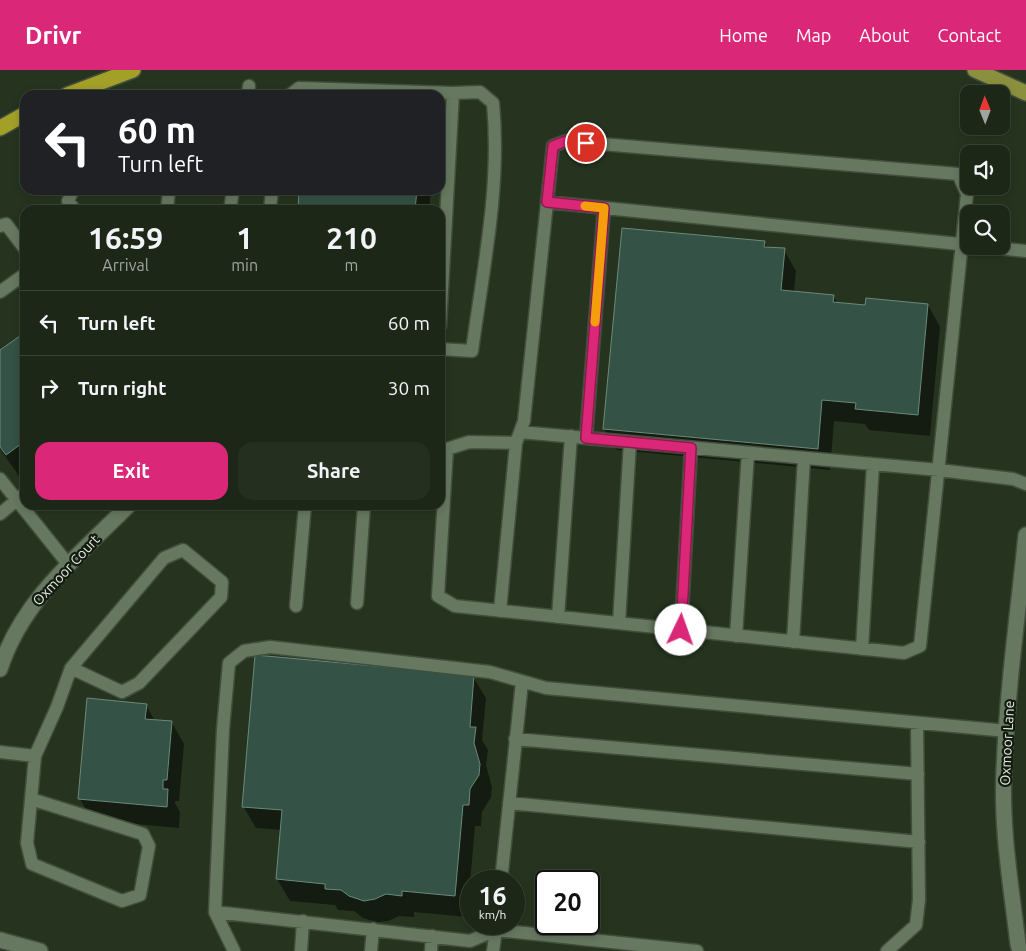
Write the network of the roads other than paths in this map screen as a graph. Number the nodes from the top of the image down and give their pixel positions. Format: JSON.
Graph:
{"nodes":[{"id":1,"x":133,"y":70,"type":"edge"},
{"id":2,"x":975,"y":70,"type":"edge"},
{"id":3,"x":80,"y":90,"type":"edge"},
{"id":4,"x":296,"y":90,"type":"edge"},
{"id":5,"x":361,"y":90,"type":"edge"},
{"id":6,"x":445,"y":93,"type":"edge"},
{"id":7,"x":453,"y":93,"type":"junction"},
{"id":8,"x":1026,"y":93,"type":"edge"},
{"id":9,"x":20,"y":117,"type":"edge"},
{"id":10,"x":0,"y":128,"type":"edge"},
{"id":11,"x":547,"y":202,"type":"junction"},
{"id":12,"x":967,"y":205,"type":"edge"},
{"id":13,"x":604,"y":208,"type":"junction"},
{"id":14,"x":0,"y":226,"type":"edge"},
{"id":15,"x":445,"y":236,"type":"edge"},
{"id":16,"x":20,"y":242,"type":"edge"},
{"id":17,"x":960,"y":244,"type":"edge"},
{"id":18,"x":1010,"y":249,"type":"edge"},
{"id":19,"x":1026,"y":251,"type":"edge"},
{"id":20,"x":965,"y":255,"type":"edge"},
{"id":21,"x":20,"y":278,"type":"edge"},
{"id":22,"x":0,"y":292,"type":"edge"},
{"id":23,"x":445,"y":348,"type":"edge"},
{"id":24,"x":571,"y":436,"type":"junction"},
{"id":25,"x":518,"y":438,"type":"junction"},
{"id":26,"x":586,"y":438,"type":"junction"},
{"id":27,"x":630,"y":442,"type":"junction"},
{"id":28,"x":445,"y":447,"type":"edge"},
{"id":29,"x":691,"y":448,"type":"junction"},
{"id":30,"x":748,"y":453,"type":"junction"},
{"id":31,"x":804,"y":458,"type":"junction"},
{"id":32,"x":873,"y":464,"type":"junction"},
{"id":33,"x":938,"y":470,"type":"junction"},
{"id":34,"x":0,"y":480,"type":"edge"},
{"id":35,"x":1026,"y":484,"type":"edge"},
{"id":36,"x":20,"y":496,"type":"edge"},
{"id":37,"x":30,"y":510,"type":"edge"},
{"id":38,"x":124,"y":510,"type":"edge"},
{"id":39,"x":305,"y":510,"type":"edge"},
{"id":40,"x":364,"y":510,"type":"edge"},
{"id":41,"x":441,"y":510,"type":"edge"},
{"id":42,"x":0,"y":514,"type":"edge"},
{"id":43,"x":1026,"y":535,"type":"edge"},
{"id":44,"x":68,"y":564,"type":"junction"},
{"id":45,"x":357,"y":603,"type":"dead end"},
{"id":46,"x":296,"y":606,"type":"dead end"},
{"id":47,"x":500,"y":611,"type":"junction"},
{"id":48,"x":558,"y":617,"type":"junction"},
{"id":49,"x":619,"y":623,"type":"junction"},
{"id":50,"x":681,"y":630,"type":"junction"},
{"id":51,"x":736,"y":636,"type":"junction"},
{"id":52,"x":793,"y":642,"type":"junction"},
{"id":53,"x":862,"y":649,"type":"junction"},
{"id":54,"x":2,"y":660,"type":"edge"},
{"id":55,"x":71,"y":668,"type":"junction"},
{"id":56,"x":522,"y":682,"type":"junction"},
{"id":57,"x":917,"y":723,"type":"junction"},
{"id":58,"x":1007,"y":731,"type":"junction"},
{"id":59,"x":515,"y":739,"type":"junction"},
{"id":60,"x":0,"y":752,"type":"edge"},
{"id":61,"x":35,"y":756,"type":"junction"},
{"id":62,"x":918,"y":774,"type":"junction"},
{"id":63,"x":31,"y":799,"type":"junction"},
{"id":64,"x":509,"y":803,"type":"junction"},
{"id":65,"x":919,"y":842,"type":"junction"},
{"id":66,"x":502,"y":870,"type":"edge"},
{"id":67,"x":215,"y":912,"type":"junction"},
{"id":68,"x":303,"y":921,"type":"junction"},
{"id":69,"x":374,"y":929,"type":"junction"},
{"id":70,"x":525,"y":930,"type":"edge"},
{"id":71,"x":481,"y":935,"type":"edge"},
{"id":72,"x":495,"y":935,"type":"edge"},
{"id":73,"x":432,"y":936,"type":"junction"},
{"id":74,"x":0,"y":940,"type":"edge"},
{"id":75,"x":1018,"y":948,"type":"edge"},
{"id":76,"x":40,"y":951,"type":"edge"},
{"id":77,"x":234,"y":951,"type":"edge"},
{"id":78,"x":301,"y":951,"type":"edge"},
{"id":79,"x":371,"y":951,"type":"edge"},
{"id":80,"x":431,"y":951,"type":"edge"},
{"id":81,"x":493,"y":951,"type":"edge"},
{"id":82,"x":697,"y":951,"type":"edge"},
{"id":83,"x":887,"y":951,"type":"edge"}],
"edges":[{"from":1,"to":3,"type":"highway"},
{"from":2,"to":8,"type":"main road"},
{"from":4,"to":5,"type":"lane"},
{"from":6,"to":7,"type":"lane"},
{"from":7,"to":15,"type":"lane"},
{"from":7,"to":23,"type":"lane"},
{"from":9,"to":10,"type":"highway"},
{"from":11,"to":12,"type":"lane"},
{"from":11,"to":13,"type":"lane"},
{"from":11,"to":25,"type":"lane"},
{"from":13,"to":17,"type":"lane"},
{"from":13,"to":26,"type":"lane"},
{"from":14,"to":16,"type":"lane"},
{"from":18,"to":19,"type":"lane"},
{"from":20,"to":33,"type":"lane"},
{"from":21,"to":22,"type":"lane"},
{"from":24,"to":25,"type":"lane"},
{"from":24,"to":26,"type":"lane"},
{"from":24,"to":48,"type":"lane"},
{"from":25,"to":28,"type":"lane"},
{"from":25,"to":47,"type":"lane"},
{"from":26,"to":27,"type":"lane"},
{"from":27,"to":29,"type":"lane"},
{"from":27,"to":49,"type":"lane"},
{"from":29,"to":30,"type":"lane"},
{"from":29,"to":50,"type":"lane"},
{"from":30,"to":31,"type":"lane"},
{"from":30,"to":51,"type":"lane"},
{"from":31,"to":32,"type":"lane"},
{"from":31,"to":52,"type":"lane"},
{"from":32,"to":33,"type":"lane"},
{"from":32,"to":53,"type":"lane"},
{"from":33,"to":35,"type":"lane"},
{"from":33,"to":53,"type":"lane"},
{"from":34,"to":36,"type":"lane"},
{"from":36,"to":42,"type":"lane"},
{"from":37,"to":44,"type":"lane"},
{"from":38,"to":44,"type":"street","name":"Oxmoor Court"},
{"from":39,"to":46,"type":"lane"},
{"from":40,"to":45,"type":"lane"},
{"from":41,"to":47,"type":"lane"},
{"from":43,"to":58,"type":"street","name":"Oxmoor Lane"},
{"from":44,"to":54,"type":"street","name":"Oxmoor Court"},
{"from":47,"to":48,"type":"lane"},
{"from":48,"to":49,"type":"lane"},
{"from":49,"to":50,"type":"lane"},
{"from":50,"to":51,"type":"lane"},
{"from":51,"to":52,"type":"lane"},
{"from":52,"to":53,"type":"lane"},
{"from":55,"to":55,"type":"lane"},
{"from":55,"to":61,"type":"lane"},
{"from":56,"to":57,"type":"lane"},
{"from":56,"to":59,"type":"lane"},
{"from":56,"to":67,"type":"lane"},
{"from":57,"to":58,"type":"lane"},
{"from":57,"to":62,"type":"lane"},
{"from":58,"to":75,"type":"street","name":"Oxmoor Lane"},
{"from":59,"to":62,"type":"lane"},
{"from":59,"to":64,"type":"lane"},
{"from":60,"to":61,"type":"lane"},
{"from":61,"to":63,"type":"lane"},
{"from":62,"to":65,"type":"lane"},
{"from":63,"to":63,"type":"lane"},
{"from":64,"to":65,"type":"lane"},
{"from":64,"to":66,"type":"lane"},
{"from":65,"to":83,"type":"lane"},
{"from":67,"to":68,"type":"lane"},
{"from":67,"to":77,"type":"lane"},
{"from":68,"to":69,"type":"lane"},
{"from":68,"to":78,"type":"lane"},
{"from":69,"to":73,"type":"lane"},
{"from":69,"to":79,"type":"lane"},
{"from":70,"to":82,"type":"lane"},
{"from":71,"to":73,"type":"lane"},
{"from":72,"to":81,"type":"lane"},
{"from":73,"to":80,"type":"lane"},
{"from":74,"to":76,"type":"street"}]}
